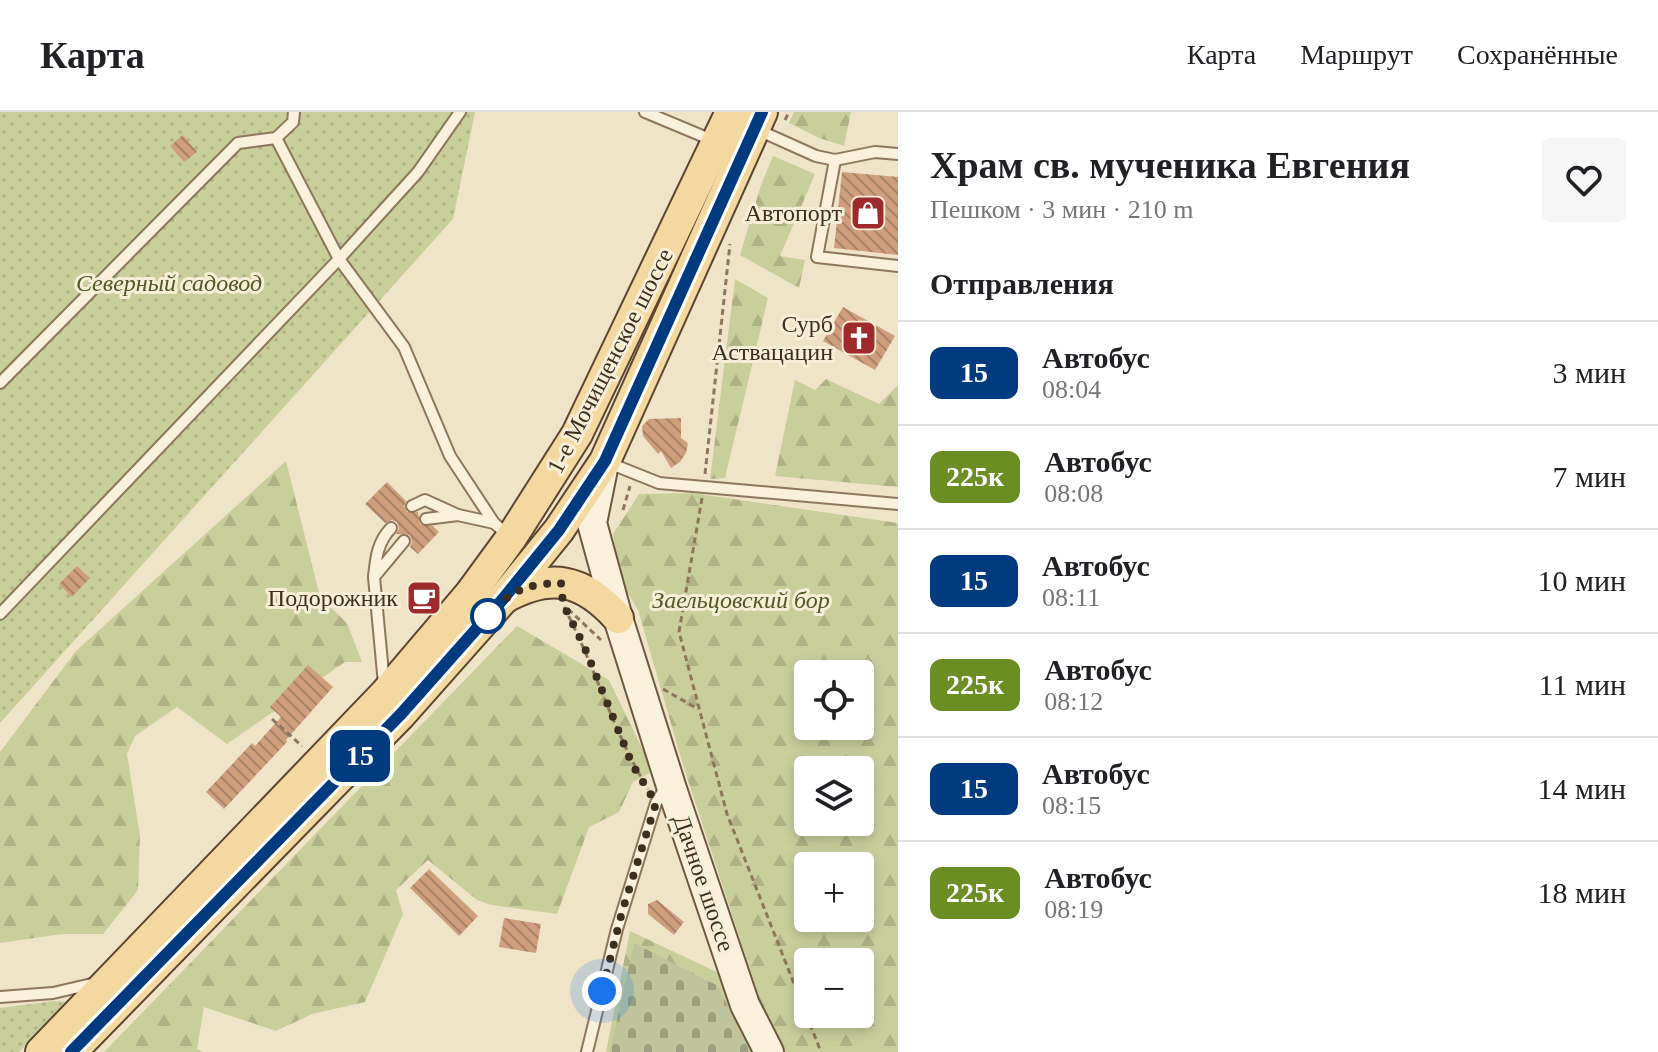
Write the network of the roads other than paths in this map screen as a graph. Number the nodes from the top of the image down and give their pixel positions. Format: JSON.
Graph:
{"nodes":[{"id":1,"x":294,"y":112,"type":"edge"},
{"id":2,"x":460,"y":112,"type":"edge"},
{"id":3,"x":645,"y":112,"type":"edge"},
{"id":4,"x":756,"y":123,"type":"edge"},
{"id":5,"x":276,"y":138,"type":"junction"},
{"id":6,"x":718,"y":143,"type":"junction"},
{"id":7,"x":898,"y":154,"type":"edge"},
{"id":8,"x":835,"y":160,"type":"junction"},
{"id":9,"x":339,"y":259,"type":"junction"},
{"id":10,"x":898,"y":266,"type":"edge"},
{"id":11,"x":0,"y":383,"type":"edge"},
{"id":12,"x":605,"y":461,"type":"junction"},
{"id":13,"x":559,"y":466,"type":"junction"},
{"id":14,"x":898,"y":504,"type":"edge"},
{"id":15,"x":412,"y":506,"type":"dead end"},
{"id":16,"x":587,"y":509,"type":"junction"},
{"id":17,"x":458,"y":515,"type":"junction"},
{"id":18,"x":426,"y":519,"type":"dead end"},
{"id":19,"x":391,"y":528,"type":"dead end"},
{"id":20,"x":502,"y":531,"type":"junction"},
{"id":21,"x":404,"y":541,"type":"dead end"},
{"id":22,"x":374,"y":577,"type":"junction"},
{"id":23,"x":503,"y":599,"type":"junction"},
{"id":24,"x":0,"y":614,"type":"edge"},
{"id":25,"x":618,"y":618,"type":"junction"},
{"id":26,"x":385,"y":694,"type":"junction"},
{"id":27,"x":664,"y":796,"type":"junction"},
{"id":28,"x":109,"y":980,"type":"junction"},
{"id":29,"x":0,"y":997,"type":"edge"},
{"id":30,"x":41,"y":1052,"type":"edge"},
{"id":31,"x":71,"y":1052,"type":"edge"},
{"id":32,"x":587,"y":1052,"type":"edge"},
{"id":33,"x":769,"y":1052,"type":"edge"}],
"edges":[{"from":1,"to":5,"type":"lane"},
{"from":2,"to":9,"type":"lane"},
{"from":3,"to":6,"type":"lane"},
{"from":4,"to":6,"type":"main road","name":"1-е Мочищенское шоссе"},
{"from":4,"to":8,"type":"lane"},
{"from":4,"to":12,"type":"main road","name":"1-е Мочищенское шоссе"},
{"from":5,"to":9,"type":"lane"},
{"from":5,"to":11,"type":"lane"},
{"from":6,"to":13,"type":"main road","name":"1-е Мочищенское шоссе"},
{"from":7,"to":8,"type":"lane"},
{"from":8,"to":10,"type":"lane"},
{"from":9,"to":20,"type":"lane"},
{"from":9,"to":24,"type":"lane"},
{"from":12,"to":14,"type":"lane"},
{"from":12,"to":16,"type":"main road","name":"1-е Мочищенское шоссе"},
{"from":13,"to":16,"type":"main road"},
{"from":13,"to":20,"type":"main road","name":"1-е Мочищенское шоссе"},
{"from":15,"to":17,"type":"lane"},
{"from":16,"to":23,"type":"main road","name":"1-е Мочищенское шоссе"},
{"from":16,"to":25,"type":"street","name":"Дачное шоссе"},
{"from":17,"to":18,"type":"lane"},
{"from":17,"to":20,"type":"lane"},
{"from":19,"to":22,"type":"lane"},
{"from":20,"to":26,"type":"main road","name":"1-е Мочищенское шоссе"},
{"from":21,"to":22,"type":"lane"},
{"from":22,"to":26,"type":"lane"},
{"from":23,"to":25,"type":"main road"},
{"from":23,"to":31,"type":"main road","name":"1-е Мочищенское шоссе"},
{"from":25,"to":27,"type":"street","name":"Дачное шоссе"},
{"from":26,"to":28,"type":"main road","name":"1-е Мочищенское шоссе"},
{"from":27,"to":32,"type":"lane"},
{"from":27,"to":33,"type":"street","name":"Дачное шоссе"},
{"from":28,"to":29,"type":"lane"},
{"from":28,"to":30,"type":"main road","name":"1-е Мочищенское шоссе"}]}
